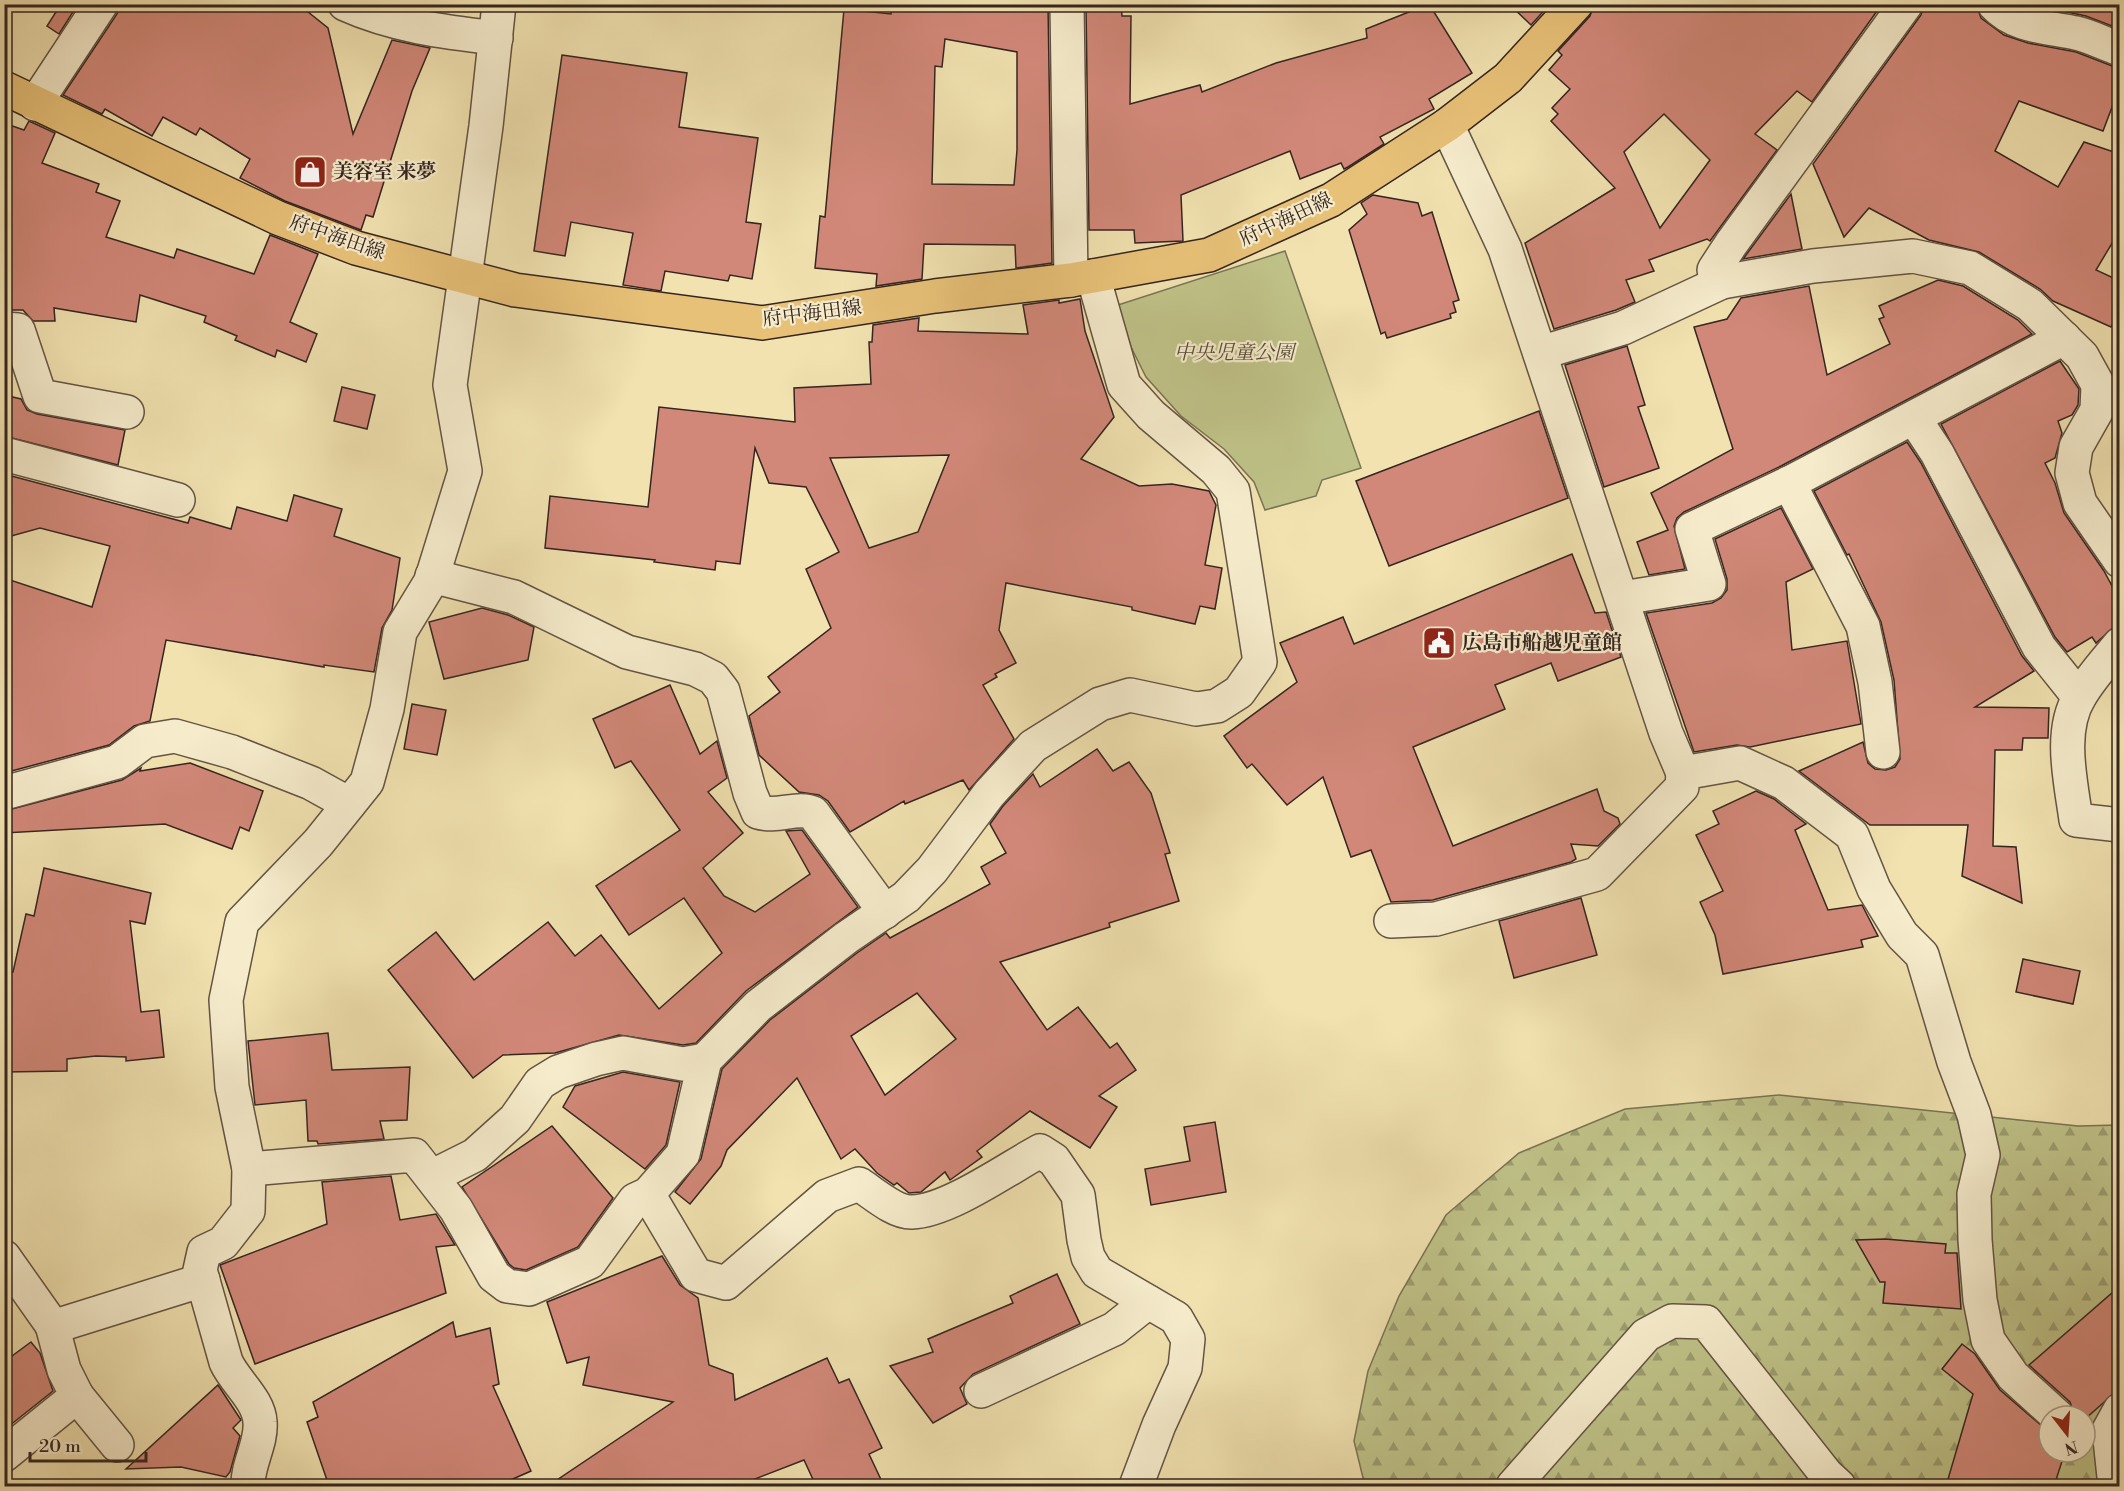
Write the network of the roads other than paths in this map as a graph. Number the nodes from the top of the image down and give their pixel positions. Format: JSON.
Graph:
{"nodes":[{"id":1,"x":101,"y":4,"type":"edge"},
{"id":2,"x":345,"y":4,"type":"edge"},
{"id":3,"x":499,"y":4,"type":"edge"},
{"id":4,"x":1067,"y":4,"type":"edge"},
{"id":5,"x":1576,"y":4,"type":"edge"},
{"id":6,"x":1906,"y":4,"type":"edge"},
{"id":7,"x":1994,"y":4,"type":"edge"},
{"id":8,"x":496,"y":38,"type":"junction"},
{"id":9,"x":2120,"y":49,"type":"edge"},
{"id":10,"x":4,"y":88,"type":"edge"},
{"id":11,"x":35,"y":104,"type":"junction"},
{"id":12,"x":1447,"y":125,"type":"junction"},
{"id":13,"x":465,"y":278,"type":"junction"},
{"id":14,"x":1082,"y":278,"type":"junction"},
{"id":15,"x":1722,"y":282,"type":"junction"},
{"id":16,"x":4,"y":329,"type":"edge"},
{"id":17,"x":2064,"y":338,"type":"junction"},
{"id":18,"x":1540,"y":352,"type":"junction"},
{"id":19,"x":127,"y":412,"type":"dead end"},
{"id":20,"x":1914,"y":418,"type":"junction"},
{"id":21,"x":4,"y":454,"type":"edge"},
{"id":22,"x":1789,"y":483,"type":"junction"},
{"id":23,"x":178,"y":500,"type":"dead end"},
{"id":24,"x":2120,"y":561,"type":"edge"},
{"id":25,"x":432,"y":576,"type":"junction"},
{"id":26,"x":1622,"y":598,"type":"junction"},
{"id":27,"x":2120,"y":644,"type":"edge"},
{"id":28,"x":2079,"y":697,"type":"junction"},
{"id":29,"x":1883,"y":752,"type":"dead end"},
{"id":30,"x":1683,"y":773,"type":"junction"},
{"id":31,"x":4,"y":793,"type":"edge"},
{"id":32,"x":349,"y":804,"type":"junction"},
{"id":33,"x":2120,"y":825,"type":"edge"},
{"id":34,"x":885,"y":912,"type":"junction"},
{"id":35,"x":1391,"y":921,"type":"dead end"},
{"id":36,"x":705,"y":1060,"type":"junction"},
{"id":37,"x":249,"y":1169,"type":"junction"},
{"id":38,"x":433,"y":1176,"type":"junction"},
{"id":39,"x":648,"y":1194,"type":"junction"},
{"id":40,"x":4,"y":1257,"type":"edge"},
{"id":41,"x":203,"y":1280,"type":"junction"},
{"id":42,"x":1148,"y":1302,"type":"junction"},
{"id":43,"x":52,"y":1324,"type":"junction"},
{"id":44,"x":981,"y":1391,"type":"dead end"},
{"id":45,"x":77,"y":1396,"type":"junction"},
{"id":46,"x":2044,"y":1404,"type":"edge"},
{"id":47,"x":2105,"y":1423,"type":"edge"},
{"id":48,"x":117,"y":1445,"type":"dead end"},
{"id":49,"x":4,"y":1455,"type":"edge"},
{"id":50,"x":248,"y":1486,"type":"edge"},
{"id":51,"x":1136,"y":1486,"type":"edge"},
{"id":52,"x":1513,"y":1486,"type":"edge"},
{"id":53,"x":1839,"y":1486,"type":"edge"},
{"id":54,"x":2115,"y":1486,"type":"edge"}],
"edges":[{"from":1,"to":11,"type":"street"},
{"from":2,"to":8,"type":"street"},
{"from":3,"to":8,"type":"street"},
{"from":4,"to":14,"type":"street"},
{"from":5,"to":12,"type":"main road","name":"府中海田線"},
{"from":6,"to":15,"type":"street"},
{"from":7,"to":9,"type":"street"},
{"from":8,"to":13,"type":"street"},
{"from":10,"to":11,"type":"main road","name":"府中海田線"},
{"from":11,"to":13,"type":"main road","name":"府中海田線"},
{"from":12,"to":14,"type":"main road","name":"府中海田線"},
{"from":12,"to":18,"type":"street"},
{"from":13,"to":14,"type":"main road","name":"府中海田線"},
{"from":13,"to":25,"type":"street"},
{"from":14,"to":34,"type":"street"},
{"from":15,"to":17,"type":"street"},
{"from":15,"to":18,"type":"street"},
{"from":16,"to":19,"type":"street"},
{"from":17,"to":20,"type":"street"},
{"from":17,"to":24,"type":"street"},
{"from":18,"to":26,"type":"street"},
{"from":20,"to":22,"type":"street"},
{"from":20,"to":28,"type":"street"},
{"from":21,"to":23,"type":"street"},
{"from":22,"to":26,"type":"street"},
{"from":22,"to":29,"type":"street"},
{"from":25,"to":32,"type":"street"},
{"from":25,"to":34,"type":"street"},
{"from":26,"to":30,"type":"street"},
{"from":27,"to":28,"type":"street"},
{"from":28,"to":33,"type":"street"},
{"from":30,"to":35,"type":"street"},
{"from":30,"to":46,"type":"street"},
{"from":31,"to":32,"type":"street"},
{"from":32,"to":37,"type":"street"},
{"from":34,"to":36,"type":"street"},
{"from":36,"to":38,"type":"street"},
{"from":36,"to":39,"type":"street"},
{"from":37,"to":38,"type":"street"},
{"from":37,"to":41,"type":"street"},
{"from":38,"to":39,"type":"street"},
{"from":39,"to":42,"type":"street"},
{"from":40,"to":43,"type":"street"},
{"from":41,"to":43,"type":"street"},
{"from":41,"to":50,"type":"street"},
{"from":42,"to":44,"type":"street"},
{"from":42,"to":51,"type":"street"},
{"from":43,"to":45,"type":"street"},
{"from":45,"to":48,"type":"street"},
{"from":45,"to":49,"type":"street"},
{"from":47,"to":54,"type":"street"},
{"from":52,"to":53,"type":"street"}]}
